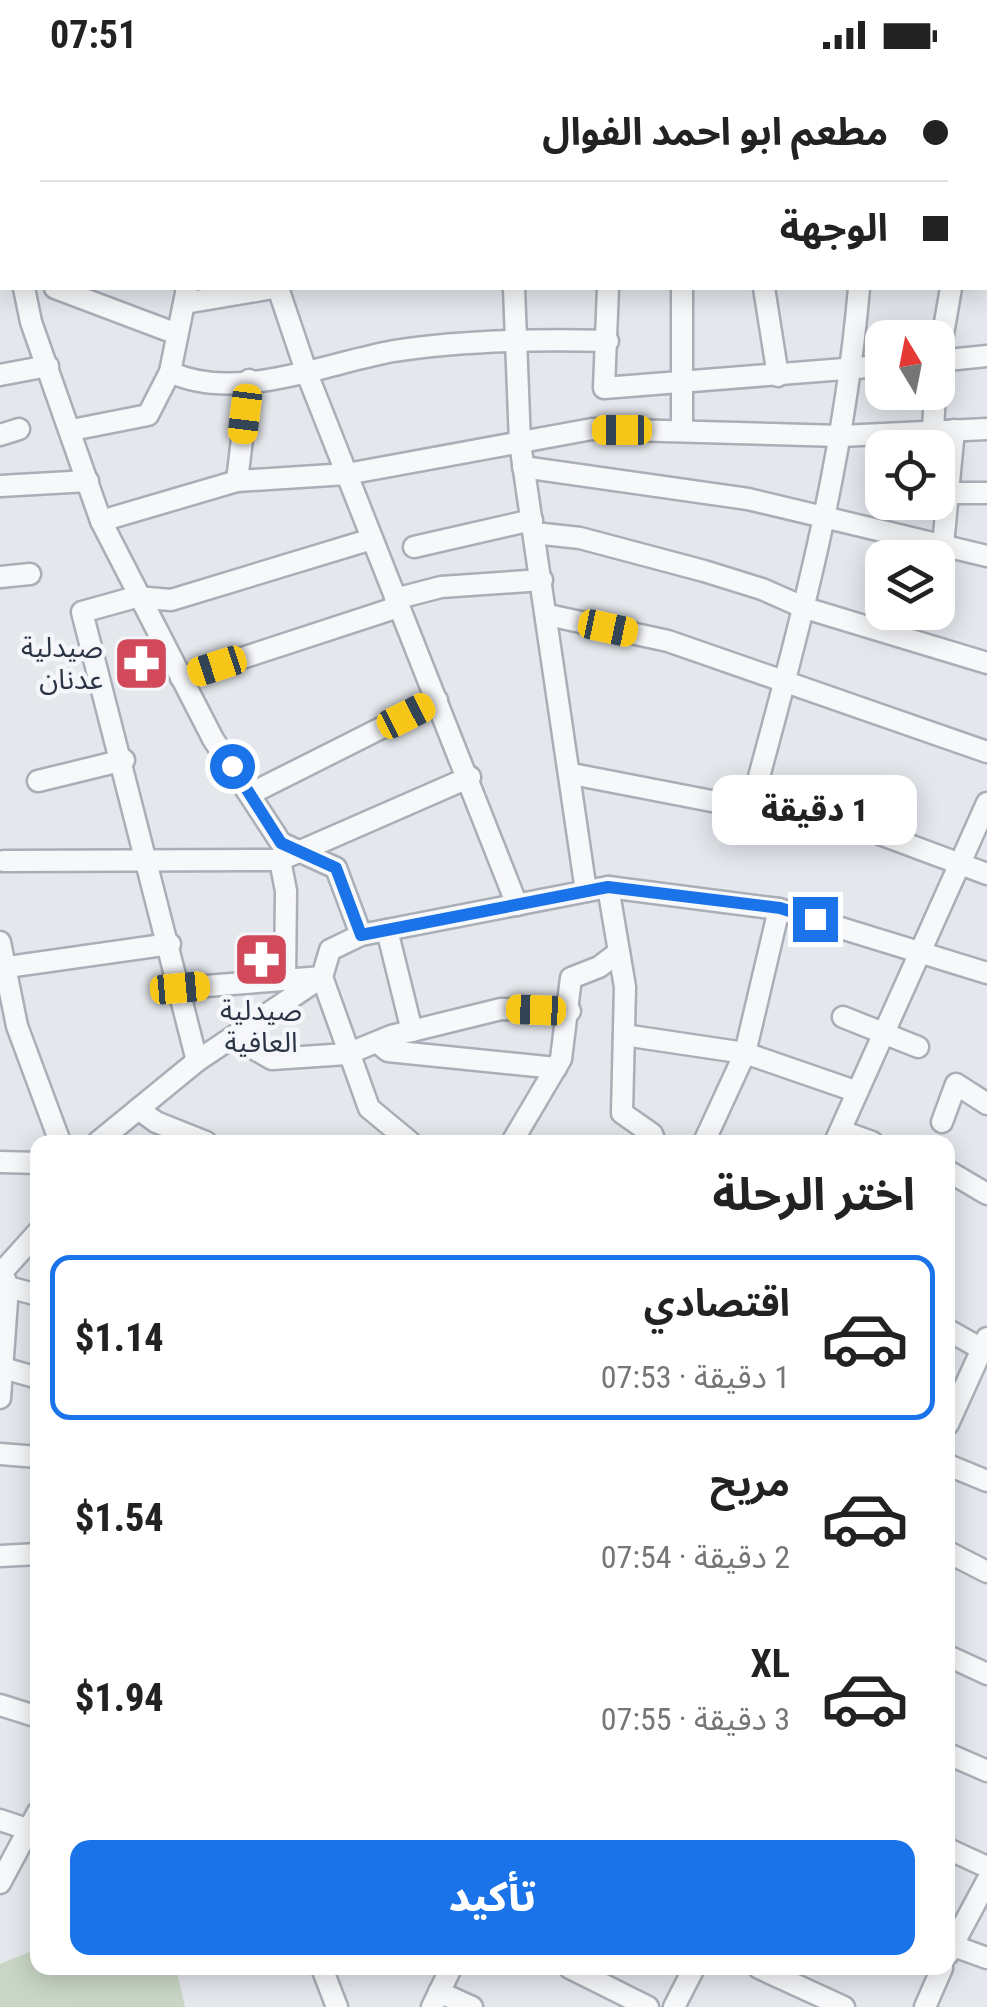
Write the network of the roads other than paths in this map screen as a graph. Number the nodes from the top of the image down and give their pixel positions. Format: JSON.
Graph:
{"nodes":[{"id":1,"x":25,"y":290,"type":"edge"},
{"id":2,"x":60,"y":290,"type":"edge"},
{"id":3,"x":250,"y":290,"type":"edge"},
{"id":4,"x":277,"y":290,"type":"edge"},
{"id":5,"x":514,"y":290,"type":"edge"},
{"id":6,"x":608,"y":290,"type":"edge"},
{"id":7,"x":682,"y":290,"type":"edge"},
{"id":8,"x":764,"y":290,"type":"edge"},
{"id":9,"x":859,"y":290,"type":"edge"},
{"id":10,"x":951,"y":290,"type":"edge"},
{"id":11,"x":186,"y":295,"type":"edge"},
{"id":12,"x":945,"y":320,"type":"edge"},
{"id":13,"x":178,"y":334,"type":"junction"},
{"id":14,"x":514,"y":338,"type":"junction"},
{"id":15,"x":608,"y":341,"type":"junction"},
{"id":16,"x":987,"y":356,"type":"edge"},
{"id":17,"x":955,"y":360,"type":"edge"},
{"id":18,"x":48,"y":366,"type":"junction"},
{"id":19,"x":865,"y":368,"type":"edge"},
{"id":20,"x":852,"y":369,"type":"junction"},
{"id":21,"x":306,"y":371,"type":"junction"},
{"id":22,"x":170,"y":372,"type":"junction"},
{"id":23,"x":0,"y":375,"type":"edge"},
{"id":24,"x":778,"y":376,"type":"junction"},
{"id":25,"x":249,"y":380,"type":"junction"},
{"id":26,"x":682,"y":385,"type":"junction"},
{"id":27,"x":939,"y":410,"type":"edge"},
{"id":28,"x":987,"y":429,"type":"edge"},
{"id":29,"x":72,"y":430,"type":"junction"},
{"id":30,"x":682,"y":430,"type":"junction"},
{"id":31,"x":943,"y":430,"type":"joint"},
{"id":32,"x":865,"y":435,"type":"edge"},
{"id":33,"x":841,"y":436,"type":"junction"},
{"id":34,"x":520,"y":443,"type":"junction"},
{"id":35,"x":523,"y":467,"type":"junction"},
{"id":36,"x":348,"y":474,"type":"junction"},
{"id":37,"x":88,"y":481,"type":"junction"},
{"id":38,"x":237,"y":482,"type":"junction"},
{"id":39,"x":0,"y":486,"type":"edge"},
{"id":40,"x":955,"y":492,"type":"edge"},
{"id":41,"x":987,"y":493,"type":"edge"},
{"id":42,"x":826,"y":516,"type":"junction"},
{"id":43,"x":101,"y":522,"type":"junction"},
{"id":44,"x":533,"y":526,"type":"junction"},
{"id":45,"x":372,"y":539,"type":"junction"},
{"id":46,"x":923,"y":540,"type":"edge"},
{"id":47,"x":414,"y":546,"type":"dead end"},
{"id":48,"x":955,"y":548,"type":"edge"},
{"id":49,"x":987,"y":556,"type":"edge"},
{"id":50,"x":30,"y":574,"type":"dead end"},
{"id":51,"x":0,"y":577,"type":"edge"},
{"id":52,"x":542,"y":580,"type":"junction"},
{"id":53,"x":136,"y":597,"type":"junction"},
{"id":54,"x":397,"y":603,"type":"junction"},
{"id":55,"x":804,"y":608,"type":"junction"},
{"id":56,"x":548,"y":615,"type":"junction"},
{"id":57,"x":987,"y":663,"type":"edge"},
{"id":58,"x":181,"y":678,"type":"junction"},
{"id":59,"x":786,"y":680,"type":"junction"},
{"id":60,"x":438,"y":700,"type":"junction"},
{"id":61,"x":987,"y":752,"type":"edge"},
{"id":62,"x":124,"y":760,"type":"junction"},
{"id":63,"x":572,"y":774,"type":"junction"},
{"id":64,"x":470,"y":777,"type":"junction"},
{"id":65,"x":38,"y":781,"type":"dead end"},
{"id":66,"x":250,"y":794,"type":"junction"},
{"id":67,"x":987,"y":803,"type":"edge"},
{"id":68,"x":751,"y":806,"type":"junction"},
{"id":69,"x":303,"y":853,"type":"junction"},
{"id":70,"x":148,"y":860,"type":"junction"},
{"id":71,"x":280,"y":860,"type":"junction"},
{"id":72,"x":4,"y":862,"type":"dead end"},
{"id":73,"x":959,"y":866,"type":"junction"},
{"id":74,"x":987,"y":874,"type":"edge"},
{"id":75,"x":608,"y":887,"type":"junction"},
{"id":76,"x":586,"y":891,"type":"junction"},
{"id":77,"x":518,"y":904,"type":"junction"},
{"id":78,"x":780,"y":908,"type":"junction"},
{"id":79,"x":387,"y":930,"type":"junction"},
{"id":80,"x":361,"y":935,"type":"junction"},
{"id":81,"x":0,"y":942,"type":"edge"},
{"id":82,"x":170,"y":944,"type":"junction"},
{"id":83,"x":923,"y":950,"type":"junction"},
{"id":84,"x":619,"y":952,"type":"junction"},
{"id":85,"x":1,"y":968,"type":"edge"},
{"id":86,"x":987,"y":973,"type":"edge"},
{"id":87,"x":322,"y":977,"type":"junction"},
{"id":88,"x":284,"y":980,"type":"junction"},
{"id":89,"x":180,"y":988,"type":"junction"},
{"id":90,"x":570,"y":1012,"type":"junction"},
{"id":91,"x":843,"y":1017,"type":"dead end"},
{"id":92,"x":412,"y":1031,"type":"junction"},
{"id":93,"x":887,"y":1032,"type":"junction"},
{"id":94,"x":624,"y":1035,"type":"junction"},
{"id":95,"x":232,"y":1037,"type":"junction"},
{"id":96,"x":377,"y":1042,"type":"junction"},
{"id":97,"x":918,"y":1047,"type":"dead end"},
{"id":98,"x":745,"y":1053,"type":"junction"},
{"id":99,"x":347,"y":1054,"type":"junction"},
{"id":100,"x":197,"y":1060,"type":"junction"},
{"id":101,"x":556,"y":1068,"type":"junction"},
{"id":102,"x":855,"y":1091,"type":"junction"},
{"id":103,"x":987,"y":1104,"type":"edge"},
{"id":104,"x":138,"y":1109,"type":"junction"},
{"id":105,"x":942,"y":1122,"type":"dead end"},
{"id":106,"x":57,"y":1135,"type":"edge"},
{"id":107,"x":106,"y":1135,"type":"edge"},
{"id":108,"x":188,"y":1135,"type":"edge"},
{"id":109,"x":402,"y":1135,"type":"edge"},
{"id":110,"x":516,"y":1135,"type":"edge"},
{"id":111,"x":652,"y":1135,"type":"edge"},
{"id":112,"x":707,"y":1135,"type":"edge"},
{"id":113,"x":839,"y":1135,"type":"edge"},
{"id":114,"x":0,"y":1162,"type":"edge"},
{"id":115,"x":30,"y":1163,"type":"edge"},
{"id":116,"x":955,"y":1175,"type":"edge"},
{"id":117,"x":987,"y":1194,"type":"edge"},
{"id":118,"x":30,"y":1242,"type":"edge"},
{"id":119,"x":3,"y":1277,"type":"edge"},
{"id":120,"x":30,"y":1291,"type":"edge"},
{"id":121,"x":955,"y":1333,"type":"edge"},
{"id":122,"x":985,"y":1346,"type":"edge"},
{"id":123,"x":2,"y":1367,"type":"edge"},
{"id":124,"x":30,"y":1376,"type":"edge"},
{"id":125,"x":0,"y":1398,"type":"edge"},
{"id":126,"x":955,"y":1409,"type":"edge"},
{"id":127,"x":0,"y":1454,"type":"edge"},
{"id":128,"x":30,"y":1456,"type":"edge"},
{"id":129,"x":955,"y":1468,"type":"edge"},
{"id":130,"x":987,"y":1481,"type":"edge"},
{"id":131,"x":30,"y":1554,"type":"edge"},
{"id":132,"x":0,"y":1556,"type":"edge"},
{"id":133,"x":955,"y":1556,"type":"edge"},
{"id":134,"x":987,"y":1572,"type":"edge"},
{"id":135,"x":955,"y":1659,"type":"edge"},
{"id":136,"x":987,"y":1674,"type":"edge"},
{"id":137,"x":0,"y":1705,"type":"edge"},
{"id":138,"x":30,"y":1715,"type":"edge"},
{"id":139,"x":955,"y":1757,"type":"edge"},
{"id":140,"x":987,"y":1771,"type":"edge"},
{"id":141,"x":0,"y":1820,"type":"edge"},
{"id":142,"x":30,"y":1824,"type":"edge"},
{"id":143,"x":30,"y":1832,"type":"edge"},
{"id":144,"x":955,"y":1853,"type":"edge"},
{"id":145,"x":987,"y":1867,"type":"edge"},
{"id":146,"x":987,"y":1881,"type":"edge"},
{"id":147,"x":0,"y":1883,"type":"edge"},
{"id":148,"x":955,"y":1937,"type":"edge"},
{"id":149,"x":955,"y":1950,"type":"edge"},
{"id":150,"x":987,"y":1958,"type":"edge"},
{"id":151,"x":448,"y":1975,"type":"edge"},
{"id":152,"x":584,"y":1975,"type":"edge"},
{"id":153,"x":690,"y":1975,"type":"edge"},
{"id":154,"x":774,"y":1975,"type":"edge"},
{"id":155,"x":939,"y":1975,"type":"edge"},
{"id":156,"x":436,"y":1999,"type":"edge"},
{"id":157,"x":472,"y":2007,"type":"edge"},
{"id":158,"x":648,"y":2007,"type":"edge"},
{"id":159,"x":674,"y":2007,"type":"edge"},
{"id":160,"x":844,"y":2007,"type":"edge"},
{"id":161,"x":925,"y":2007,"type":"edge"}],
"edges":[{"from":1,"to":18,"type":"street"},
{"from":2,"to":13,"type":"street"},
{"from":3,"to":11,"type":"street"},
{"from":4,"to":21,"type":"street"},
{"from":5,"to":14,"type":"street"},
{"from":6,"to":15,"type":"street"},
{"from":7,"to":26,"type":"street"},
{"from":8,"to":24,"type":"street"},
{"from":9,"to":20,"type":"street"},
{"from":10,"to":12,"type":"street"},
{"from":11,"to":13,"type":"street"},
{"from":13,"to":22,"type":"street"},
{"from":14,"to":15,"type":"street"},
{"from":14,"to":21,"type":"street"},
{"from":14,"to":34,"type":"street"},
{"from":15,"to":26,"type":"street"},
{"from":16,"to":17,"type":"street"},
{"from":18,"to":23,"type":"street"},
{"from":18,"to":29,"type":"street"},
{"from":19,"to":20,"type":"street"},
{"from":20,"to":24,"type":"street"},
{"from":20,"to":33,"type":"street"},
{"from":21,"to":25,"type":"street"},
{"from":21,"to":36,"type":"street"},
{"from":22,"to":25,"type":"street"},
{"from":22,"to":29,"type":"street"},
{"from":24,"to":26,"type":"street"},
{"from":25,"to":38,"type":"street"},
{"from":26,"to":30,"type":"street"},
{"from":27,"to":31,"type":"street"},
{"from":28,"to":31,"type":"street"},
{"from":29,"to":37,"type":"street"},
{"from":30,"to":33,"type":"street"},
{"from":30,"to":34,"type":"street"},
{"from":32,"to":33,"type":"street"},
{"from":33,"to":42,"type":"street"},
{"from":34,"to":35,"type":"street"},
{"from":34,"to":36,"type":"street"},
{"from":35,"to":42,"type":"street"},
{"from":35,"to":44,"type":"street"},
{"from":36,"to":38,"type":"street"},
{"from":36,"to":45,"type":"street"},
{"from":37,"to":39,"type":"street"},
{"from":37,"to":43,"type":"street"},
{"from":38,"to":43,"type":"street"},
{"from":40,"to":41,"type":"street"},
{"from":42,"to":46,"type":"street"},
{"from":42,"to":55,"type":"street"},
{"from":43,"to":53,"type":"street"},
{"from":44,"to":47,"type":"street"},
{"from":44,"to":52,"type":"street"},
{"from":44,"to":55,"type":"street"},
{"from":45,"to":53,"type":"street"},
{"from":45,"to":54,"type":"street"},
{"from":48,"to":49,"type":"street"},
{"from":50,"to":51,"type":"street"},
{"from":52,"to":54,"type":"street"},
{"from":52,"to":56,"type":"street"},
{"from":53,"to":58,"type":"street"},
{"from":53,"to":62,"type":"street"},
{"from":54,"to":58,"type":"street"},
{"from":54,"to":60,"type":"street"},
{"from":55,"to":57,"type":"street"},
{"from":55,"to":59,"type":"street"},
{"from":56,"to":59,"type":"street"},
{"from":56,"to":63,"type":"street"},
{"from":58,"to":66,"type":"street"},
{"from":59,"to":61,"type":"street"},
{"from":59,"to":68,"type":"street"},
{"from":60,"to":64,"type":"street"},
{"from":60,"to":66,"type":"street"},
{"from":62,"to":65,"type":"street"},
{"from":62,"to":70,"type":"street"},
{"from":63,"to":68,"type":"street"},
{"from":63,"to":76,"type":"street"},
{"from":64,"to":69,"type":"street"},
{"from":64,"to":77,"type":"street"},
{"from":66,"to":69,"type":"street"},
{"from":67,"to":73,"type":"street"},
{"from":68,"to":73,"type":"street"},
{"from":69,"to":71,"type":"street"},
{"from":69,"to":80,"type":"street"},
{"from":70,"to":71,"type":"street"},
{"from":70,"to":72,"type":"street"},
{"from":70,"to":82,"type":"street"},
{"from":71,"to":88,"type":"street"},
{"from":73,"to":74,"type":"street"},
{"from":73,"to":83,"type":"street"},
{"from":75,"to":76,"type":"street"},
{"from":75,"to":78,"type":"street"},
{"from":75,"to":84,"type":"street"},
{"from":76,"to":77,"type":"street"},
{"from":77,"to":79,"type":"street"},
{"from":78,"to":83,"type":"street"},
{"from":78,"to":98,"type":"street"},
{"from":79,"to":80,"type":"street"},
{"from":79,"to":92,"type":"street"},
{"from":80,"to":87,"type":"street"},
{"from":81,"to":85,"type":"street"},
{"from":82,"to":85,"type":"street"},
{"from":82,"to":89,"type":"street"},
{"from":83,"to":86,"type":"street"},
{"from":83,"to":93,"type":"street"},
{"from":84,"to":90,"type":"street"},
{"from":84,"to":94,"type":"street"},
{"from":85,"to":106,"type":"street"},
{"from":87,"to":88,"type":"street"},
{"from":87,"to":95,"type":"street"},
{"from":87,"to":99,"type":"street"},
{"from":88,"to":89,"type":"street"},
{"from":89,"to":100,"type":"street"},
{"from":90,"to":92,"type":"street"},
{"from":90,"to":101,"type":"street"},
{"from":91,"to":93,"type":"street"},
{"from":92,"to":96,"type":"street"},
{"from":93,"to":97,"type":"street"},
{"from":93,"to":102,"type":"street"},
{"from":94,"to":98,"type":"street"},
{"from":94,"to":111,"type":"street"},
{"from":95,"to":99,"type":"street"},
{"from":95,"to":100,"type":"street"},
{"from":96,"to":99,"type":"street"},
{"from":96,"to":101,"type":"street"},
{"from":98,"to":102,"type":"street"},
{"from":98,"to":112,"type":"street"},
{"from":99,"to":109,"type":"street"},
{"from":100,"to":104,"type":"street"},
{"from":101,"to":110,"type":"street"},
{"from":102,"to":113,"type":"street"},
{"from":103,"to":105,"type":"street"},
{"from":104,"to":107,"type":"street"},
{"from":104,"to":108,"type":"street"},
{"from":114,"to":115,"type":"street"},
{"from":116,"to":117,"type":"street"},
{"from":118,"to":119,"type":"street"},
{"from":119,"to":120,"type":"street"},
{"from":119,"to":123,"type":"street"},
{"from":121,"to":122,"type":"street"},
{"from":122,"to":126,"type":"street"},
{"from":123,"to":124,"type":"street"},
{"from":123,"to":125,"type":"street"},
{"from":127,"to":128,"type":"street"},
{"from":129,"to":130,"type":"street"},
{"from":131,"to":132,"type":"street"},
{"from":133,"to":134,"type":"street"},
{"from":135,"to":136,"type":"street"},
{"from":137,"to":138,"type":"street"},
{"from":139,"to":140,"type":"street"},
{"from":141,"to":142,"type":"street"},
{"from":143,"to":147,"type":"street"},
{"from":144,"to":145,"type":"street"},
{"from":146,"to":148,"type":"street"},
{"from":149,"to":150,"type":"street"},
{"from":151,"to":156,"type":"street"},
{"from":152,"to":158,"type":"street"},
{"from":153,"to":159,"type":"street"},
{"from":154,"to":160,"type":"street"},
{"from":155,"to":161,"type":"street"},
{"from":156,"to":157,"type":"street"}]}
